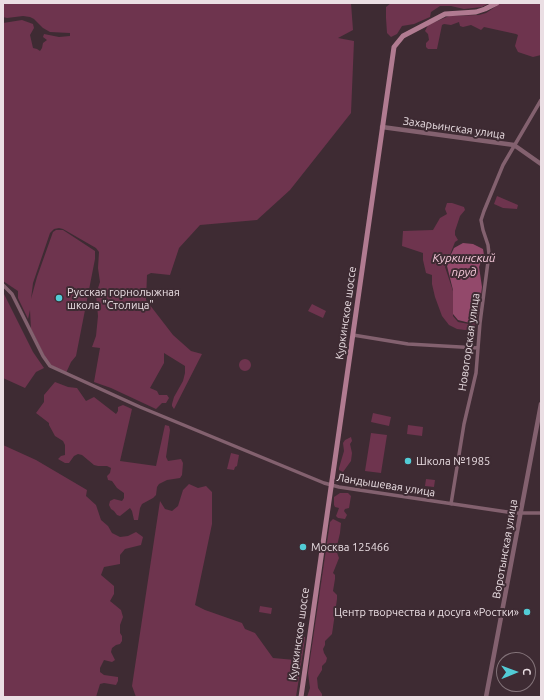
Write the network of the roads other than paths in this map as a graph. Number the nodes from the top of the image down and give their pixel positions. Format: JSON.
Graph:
{"nodes":[{"id":1,"x":497,"y":3,"type":"edge"},
{"id":2,"x":541,"y":100,"type":"edge"},
{"id":3,"x":382,"y":127,"type":"junction"},
{"id":4,"x":514,"y":145,"type":"junction"},
{"id":5,"x":541,"y":164,"type":"edge"},
{"id":6,"x":3,"y":284,"type":"edge"},
{"id":7,"x":353,"y":336,"type":"junction"},
{"id":8,"x":478,"y":348,"type":"junction"},
{"id":9,"x":541,"y":404,"type":"edge"},
{"id":10,"x":330,"y":485,"type":"junction"},
{"id":11,"x":451,"y":504,"type":"junction"},
{"id":12,"x":520,"y":512,"type":"junction"},
{"id":13,"x":541,"y":513,"type":"edge"},
{"id":14,"x":301,"y":697,"type":"edge"},
{"id":15,"x":486,"y":697,"type":"edge"}],
"edges":[{"from":1,"to":3,"type":"main road","name":"Куркинское шоссе"},
{"from":2,"to":4,"type":"street","name":"Новогорская улица"},
{"from":3,"to":4,"type":"street","name":"Захарьинская улица"},
{"from":3,"to":7,"type":"main road","name":"Куркинское шоссе"},
{"from":4,"to":5,"type":"street","name":"Захарьинская улица"},
{"from":4,"to":8,"type":"street","name":"Новогорская улица"},
{"from":6,"to":10,"type":"street","name":"Ландышевая улица"},
{"from":7,"to":8,"type":"street"},
{"from":7,"to":10,"type":"main road","name":"Куркинское шоссе"},
{"from":8,"to":11,"type":"street","name":"Новогорская улица"},
{"from":9,"to":12,"type":"street","name":"Воротынская улица"},
{"from":10,"to":11,"type":"street","name":"Ландышевая улица"},
{"from":10,"to":14,"type":"main road","name":"Куркинское шоссе"},
{"from":11,"to":12,"type":"street","name":"Ландышевая улица"},
{"from":12,"to":13,"type":"street","name":"Ландышевая улица"},
{"from":12,"to":15,"type":"street","name":"Воротынская улица"}]}
